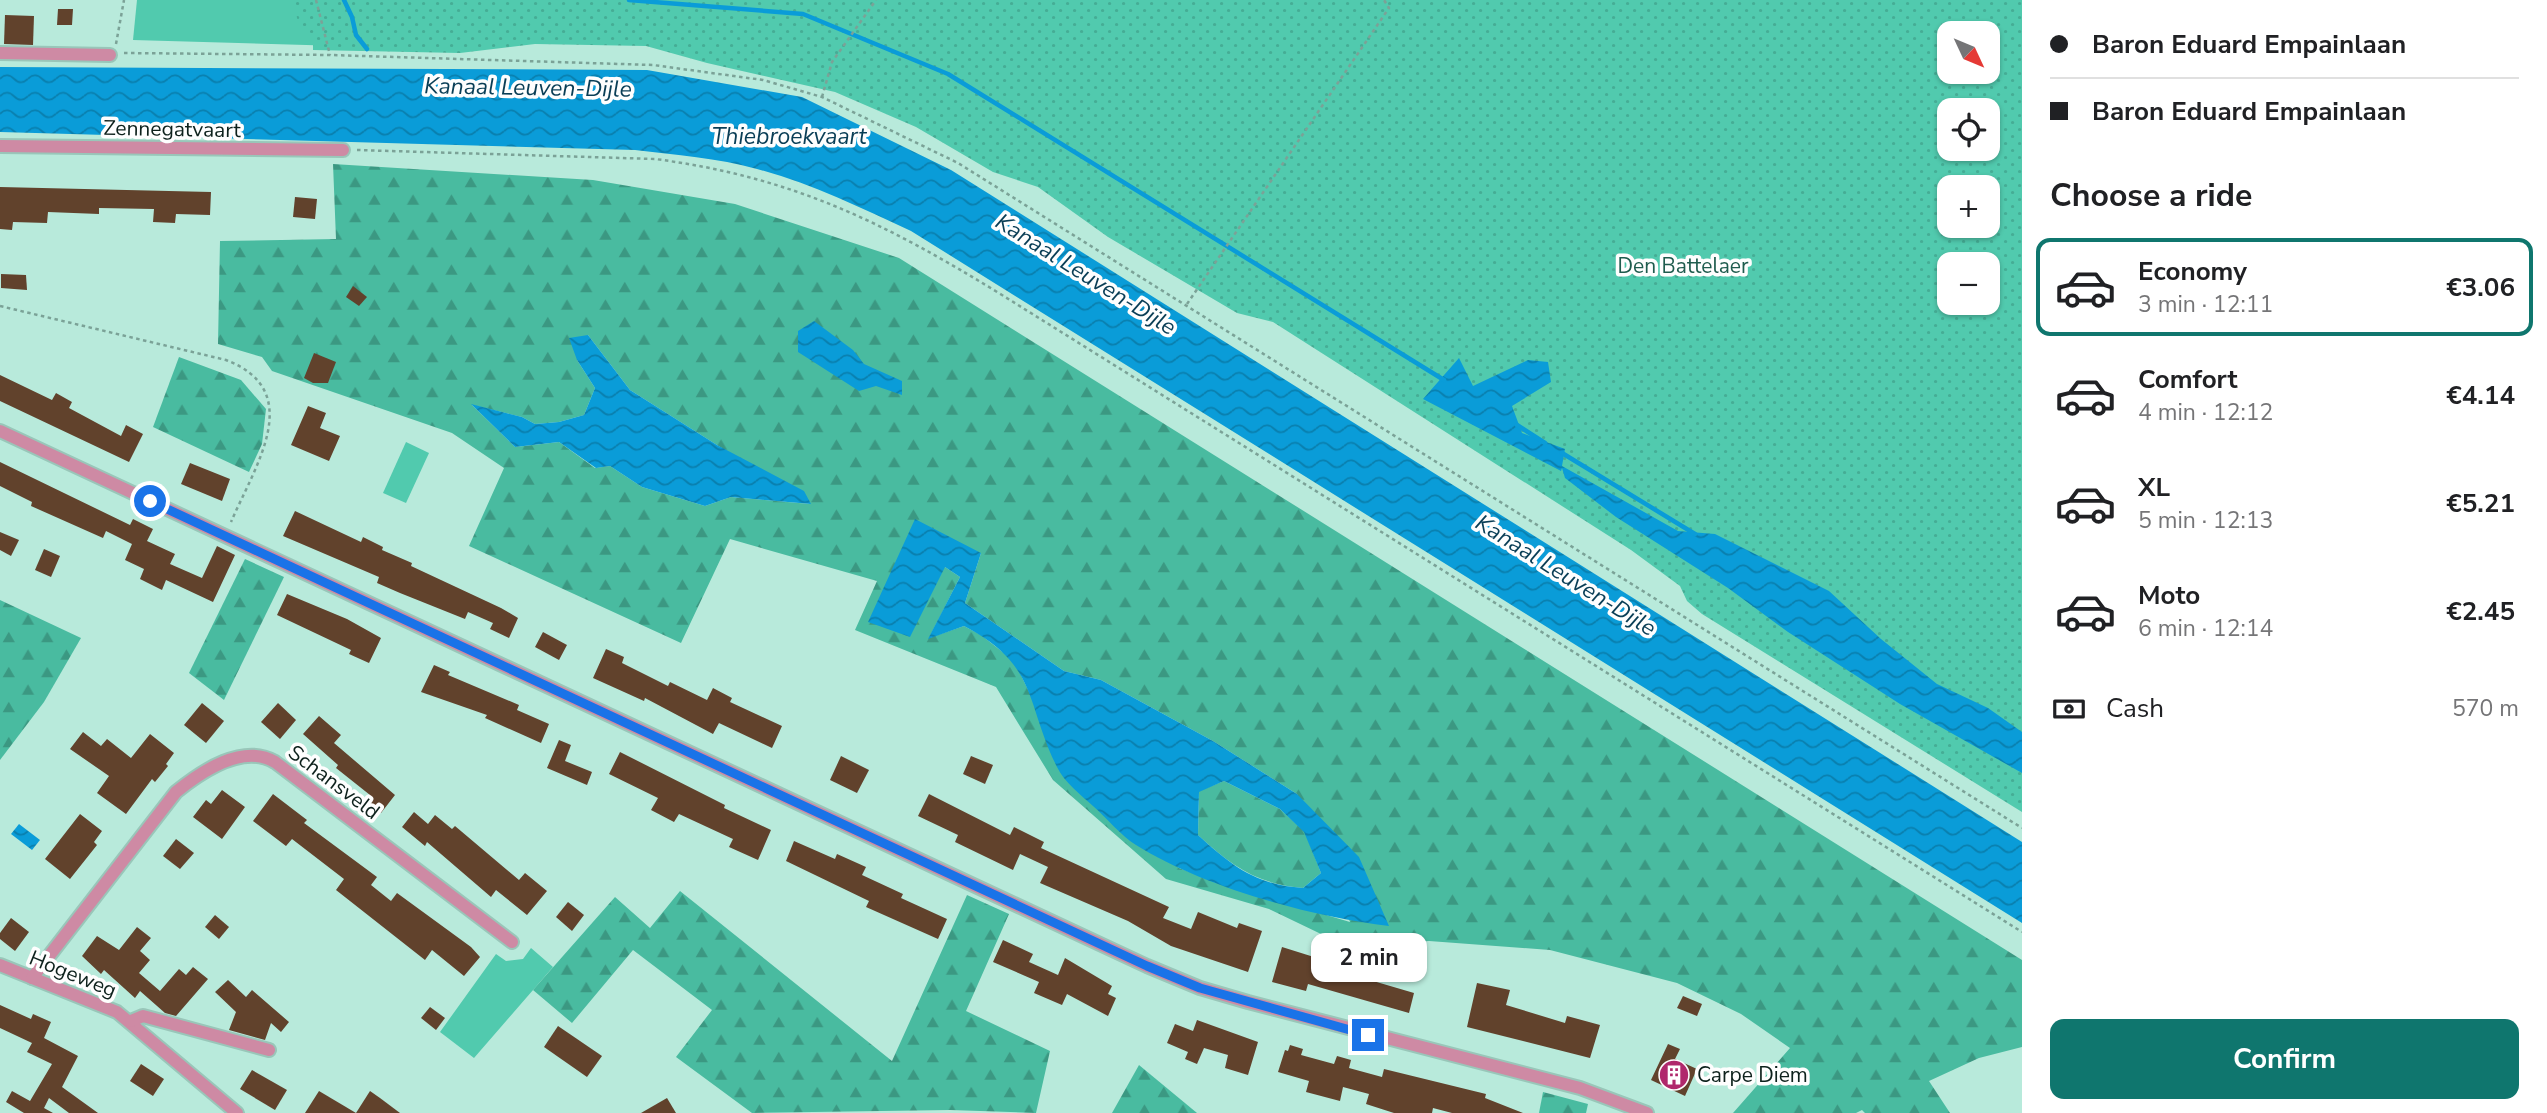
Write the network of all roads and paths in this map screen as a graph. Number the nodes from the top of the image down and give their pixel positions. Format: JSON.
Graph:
{"nodes":[{"id":1,"x":124,"y":0,"type":"edge"},
{"id":2,"x":317,"y":0,"type":"edge"},
{"id":3,"x":876,"y":0,"type":"edge"},
{"id":4,"x":1384,"y":0,"type":"edge"},
{"id":5,"x":0,"y":54,"type":"edge"},
{"id":6,"x":110,"y":55,"type":"dead end"},
{"id":7,"x":330,"y":55,"type":"junction"},
{"id":8,"x":822,"y":97,"type":"junction"},
{"id":9,"x":0,"y":146,"type":"edge"},
{"id":10,"x":343,"y":150,"type":"joint"},
{"id":11,"x":1187,"y":304,"type":"junction"},
{"id":12,"x":0,"y":306,"type":"edge"},
{"id":13,"x":0,"y":431,"type":"edge"},
{"id":14,"x":225,"y":536,"type":"junction"},
{"id":15,"x":2022,"y":828,"type":"edge"},
{"id":16,"x":2022,"y":932,"type":"edge"},
{"id":17,"x":512,"y":942,"type":"dead end"},
{"id":18,"x":0,"y":965,"type":"edge"},
{"id":19,"x":32,"y":978,"type":"junction"},
{"id":20,"x":131,"y":1021,"type":"junction"},
{"id":21,"x":269,"y":1049,"type":"dead end"},
{"id":22,"x":237,"y":1113,"type":"edge"},
{"id":23,"x":1647,"y":1113,"type":"edge"}],
"edges":[{"from":1,"to":7,"type":"path"},
{"from":2,"to":7,"type":"path"},
{"from":3,"to":8,"type":"path"},
{"from":4,"to":11,"type":"path"},
{"from":5,"to":6,"type":"street"},
{"from":7,"to":8,"type":"path"},
{"from":8,"to":11,"type":"path"},
{"from":9,"to":10,"type":"street","name":"Zennegatvaart"},
{"from":10,"to":16,"type":"path"},
{"from":11,"to":15,"type":"path"},
{"from":12,"to":14,"type":"path"},
{"from":13,"to":14,"type":"street"},
{"from":14,"to":23,"type":"street"},
{"from":17,"to":19,"type":"street","name":"Schansveld"},
{"from":18,"to":19,"type":"street","name":"Hogeweg"},
{"from":19,"to":20,"type":"street","name":"Hogeweg"},
{"from":20,"to":21,"type":"street","name":"Hogeweg"},
{"from":20,"to":22,"type":"street","name":"Hogeweg"}]}
